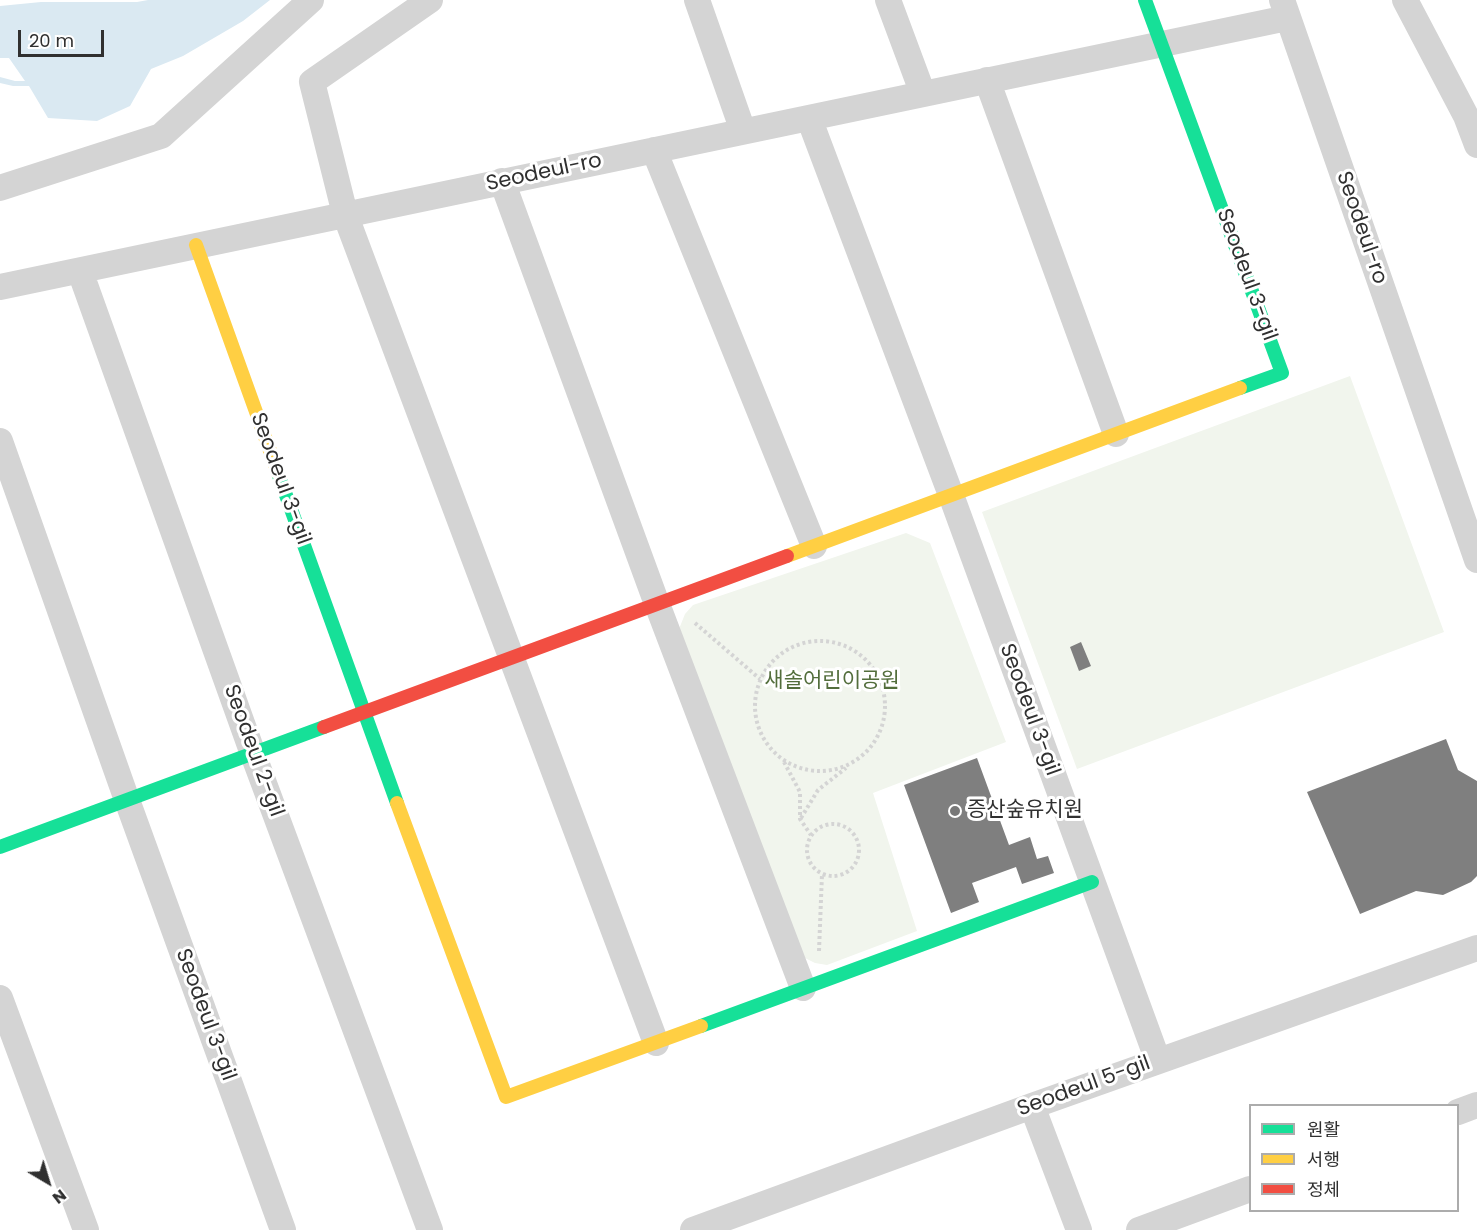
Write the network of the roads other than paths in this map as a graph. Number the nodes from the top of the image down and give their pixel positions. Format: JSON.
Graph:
{"nodes":[{"id":1,"x":311,"y":0,"type":"edge"},
{"id":2,"x":430,"y":0,"type":"edge"},
{"id":3,"x":697,"y":0,"type":"edge"},
{"id":4,"x":888,"y":0,"type":"edge"},
{"id":5,"x":1145,"y":0,"type":"edge"},
{"id":6,"x":1405,"y":0,"type":"edge"},
{"id":7,"x":1284,"y":9,"type":"edge"},
{"id":8,"x":1161,"y":44,"type":"junction"},
{"id":9,"x":987,"y":80,"type":"junction"},
{"id":10,"x":923,"y":94,"type":"junction"},
{"id":11,"x":809,"y":118,"type":"junction"},
{"id":12,"x":743,"y":131,"type":"junction"},
{"id":13,"x":1477,"y":145,"type":"edge"},
{"id":14,"x":654,"y":150,"type":"junction"},
{"id":15,"x":502,"y":181,"type":"junction"},
{"id":16,"x":0,"y":188,"type":"edge"},
{"id":17,"x":345,"y":214,"type":"junction"},
{"id":18,"x":196,"y":245,"type":"junction"},
{"id":19,"x":80,"y":271,"type":"junction"},
{"id":20,"x":0,"y":287,"type":"edge"},
{"id":21,"x":1116,"y":434,"type":"junction"},
{"id":22,"x":0,"y":441,"type":"edge"},
{"id":23,"x":951,"y":495,"type":"junction"},
{"id":24,"x":814,"y":546,"type":"junction"},
{"id":25,"x":1477,"y":560,"type":"edge"},
{"id":26,"x":657,"y":604,"type":"junction"},
{"id":27,"x":511,"y":658,"type":"junction"},
{"id":28,"x":364,"y":713,"type":"junction"},
{"id":29,"x":253,"y":753,"type":"junction"},
{"id":30,"x":127,"y":800,"type":"junction"},
{"id":31,"x":0,"y":847,"type":"edge"},
{"id":32,"x":1092,"y":882,"type":"junction"},
{"id":33,"x":1477,"y":948,"type":"edge"},
{"id":34,"x":803,"y":988,"type":"junction"},
{"id":35,"x":0,"y":998,"type":"edge"},
{"id":36,"x":656,"y":1043,"type":"junction"},
{"id":37,"x":1158,"y":1061,"type":"junction"},
{"id":38,"x":1477,"y":1105,"type":"edge"},
{"id":39,"x":1032,"y":1106,"type":"junction"},
{"id":40,"x":1459,"y":1112,"type":"edge"},
{"id":41,"x":1249,"y":1190,"type":"edge"},
{"id":42,"x":86,"y":1230,"type":"edge"},
{"id":43,"x":283,"y":1230,"type":"edge"},
{"id":44,"x":430,"y":1230,"type":"edge"},
{"id":45,"x":693,"y":1230,"type":"edge"},
{"id":46,"x":1079,"y":1230,"type":"edge"},
{"id":47,"x":1139,"y":1230,"type":"edge"}],
"edges":[{"from":1,"to":16,"type":"street"},
{"from":2,"to":17,"type":"street"},
{"from":3,"to":12,"type":"street"},
{"from":4,"to":10,"type":"street"},
{"from":5,"to":8,"type":"street"},
{"from":6,"to":13,"type":"street"},
{"from":7,"to":8,"type":"street","name":"Seodeul-ro"},
{"from":7,"to":25,"type":"street","name":"Seodeul-ro"},
{"from":8,"to":9,"type":"street","name":"Seodeul-ro"},
{"from":8,"to":21,"type":"street","name":"Seodeul 3-gil"},
{"from":9,"to":10,"type":"street","name":"Seodeul-ro"},
{"from":9,"to":21,"type":"street"},
{"from":10,"to":11,"type":"street","name":"Seodeul-ro"},
{"from":11,"to":12,"type":"street","name":"Seodeul-ro"},
{"from":11,"to":23,"type":"street","name":"Seodeul 3-gil"},
{"from":12,"to":14,"type":"street","name":"Seodeul-ro"},
{"from":14,"to":15,"type":"street","name":"Seodeul-ro"},
{"from":14,"to":24,"type":"street"},
{"from":15,"to":17,"type":"street","name":"Seodeul-ro"},
{"from":15,"to":26,"type":"street"},
{"from":17,"to":18,"type":"street","name":"Seodeul-ro"},
{"from":17,"to":27,"type":"street"},
{"from":18,"to":19,"type":"street","name":"Seodeul-ro"},
{"from":18,"to":28,"type":"street","name":"Seodeul 3-gil"},
{"from":19,"to":20,"type":"street","name":"Seodeul-ro"},
{"from":19,"to":29,"type":"street","name":"Seodeul 2-gil"},
{"from":21,"to":23,"type":"street","name":"Seodeul 3-gil"},
{"from":22,"to":30,"type":"street","name":"Seodeul 3-gil"},
{"from":23,"to":24,"type":"street","name":"Seodeul 3-gil"},
{"from":23,"to":32,"type":"street","name":"Seodeul 3-gil"},
{"from":24,"to":26,"type":"street","name":"Seodeul 3-gil"},
{"from":26,"to":27,"type":"street","name":"Seodeul 3-gil"},
{"from":26,"to":34,"type":"street"},
{"from":27,"to":28,"type":"street","name":"Seodeul 3-gil"},
{"from":27,"to":36,"type":"street"},
{"from":28,"to":29,"type":"street","name":"Seodeul 3-gil"},
{"from":28,"to":36,"type":"street","name":"Seodeul 3-gil"},
{"from":29,"to":30,"type":"street","name":"Seodeul 3-gil"},
{"from":29,"to":44,"type":"street","name":"Seodeul 2-gil"},
{"from":30,"to":31,"type":"street","name":"Seodeul 3-gil"},
{"from":30,"to":43,"type":"street","name":"Seodeul 3-gil"},
{"from":32,"to":34,"type":"street"},
{"from":32,"to":37,"type":"street","name":"Seodeul 3-gil"},
{"from":33,"to":37,"type":"street","name":"Seodeul 5-gil"},
{"from":34,"to":36,"type":"street"},
{"from":35,"to":42,"type":"street"},
{"from":37,"to":39,"type":"street","name":"Seodeul 5-gil"},
{"from":38,"to":40,"type":"street"},
{"from":39,"to":45,"type":"street","name":"Seodeul 5-gil"},
{"from":39,"to":46,"type":"street"},
{"from":41,"to":47,"type":"street"}]}
